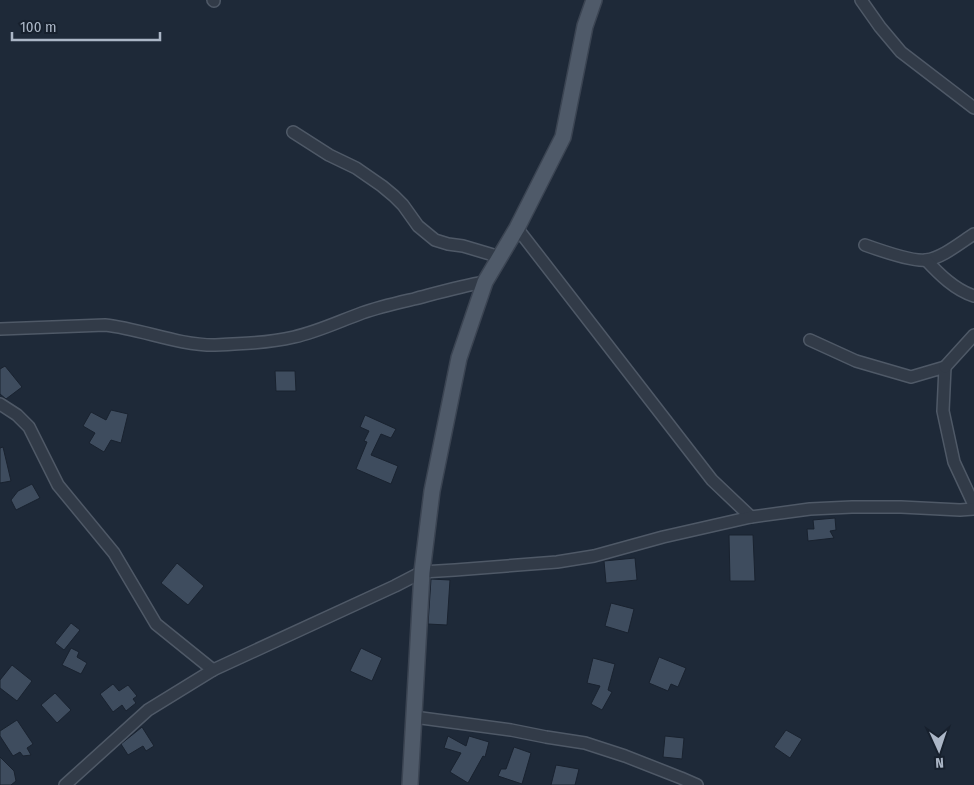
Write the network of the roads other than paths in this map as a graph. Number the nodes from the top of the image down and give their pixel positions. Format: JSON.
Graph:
{"nodes":[{"id":1,"x":594,"y":0,"type":"edge"},
{"id":2,"x":861,"y":0,"type":"edge"},
{"id":3,"x":974,"y":108,"type":"edge"},
{"id":4,"x":293,"y":132,"type":"dead end"},
{"id":5,"x":517,"y":228,"type":"junction"},
{"id":6,"x":974,"y":234,"type":"edge"},
{"id":7,"x":866,"y":246,"type":"dead end"},
{"id":8,"x":500,"y":257,"type":"junction"},
{"id":9,"x":926,"y":260,"type":"junction"},
{"id":10,"x":484,"y":282,"type":"junction"},
{"id":11,"x":974,"y":296,"type":"edge"},
{"id":12,"x":0,"y":329,"type":"edge"},
{"id":13,"x":974,"y":335,"type":"edge"},
{"id":14,"x":810,"y":340,"type":"dead end"},
{"id":15,"x":945,"y":367,"type":"junction"},
{"id":16,"x":0,"y":404,"type":"edge"},
{"id":17,"x":974,"y":505,"type":"edge"},
{"id":18,"x":974,"y":509,"type":"edge"},
{"id":19,"x":751,"y":517,"type":"junction"},
{"id":20,"x":422,"y":572,"type":"junction"},
{"id":21,"x":213,"y":670,"type":"junction"},
{"id":22,"x":414,"y":717,"type":"junction"},
{"id":23,"x":65,"y":785,"type":"edge"},
{"id":24,"x":410,"y":785,"type":"edge"},
{"id":25,"x":696,"y":785,"type":"edge"}],
"edges":[{"from":1,"to":5,"type":"main road"},
{"from":2,"to":3,"type":"street"},
{"from":4,"to":8,"type":"street"},
{"from":5,"to":8,"type":"main road"},
{"from":5,"to":19,"type":"street"},
{"from":6,"to":9,"type":"street"},
{"from":7,"to":9,"type":"street"},
{"from":8,"to":10,"type":"main road"},
{"from":9,"to":11,"type":"street"},
{"from":10,"to":12,"type":"street"},
{"from":10,"to":20,"type":"main road"},
{"from":13,"to":15,"type":"street"},
{"from":14,"to":15,"type":"street"},
{"from":15,"to":17,"type":"street"},
{"from":16,"to":21,"type":"street"},
{"from":18,"to":19,"type":"street"},
{"from":19,"to":20,"type":"street"},
{"from":20,"to":21,"type":"street"},
{"from":20,"to":22,"type":"main road"},
{"from":21,"to":23,"type":"street"},
{"from":22,"to":24,"type":"main road"},
{"from":22,"to":25,"type":"street"}]}
